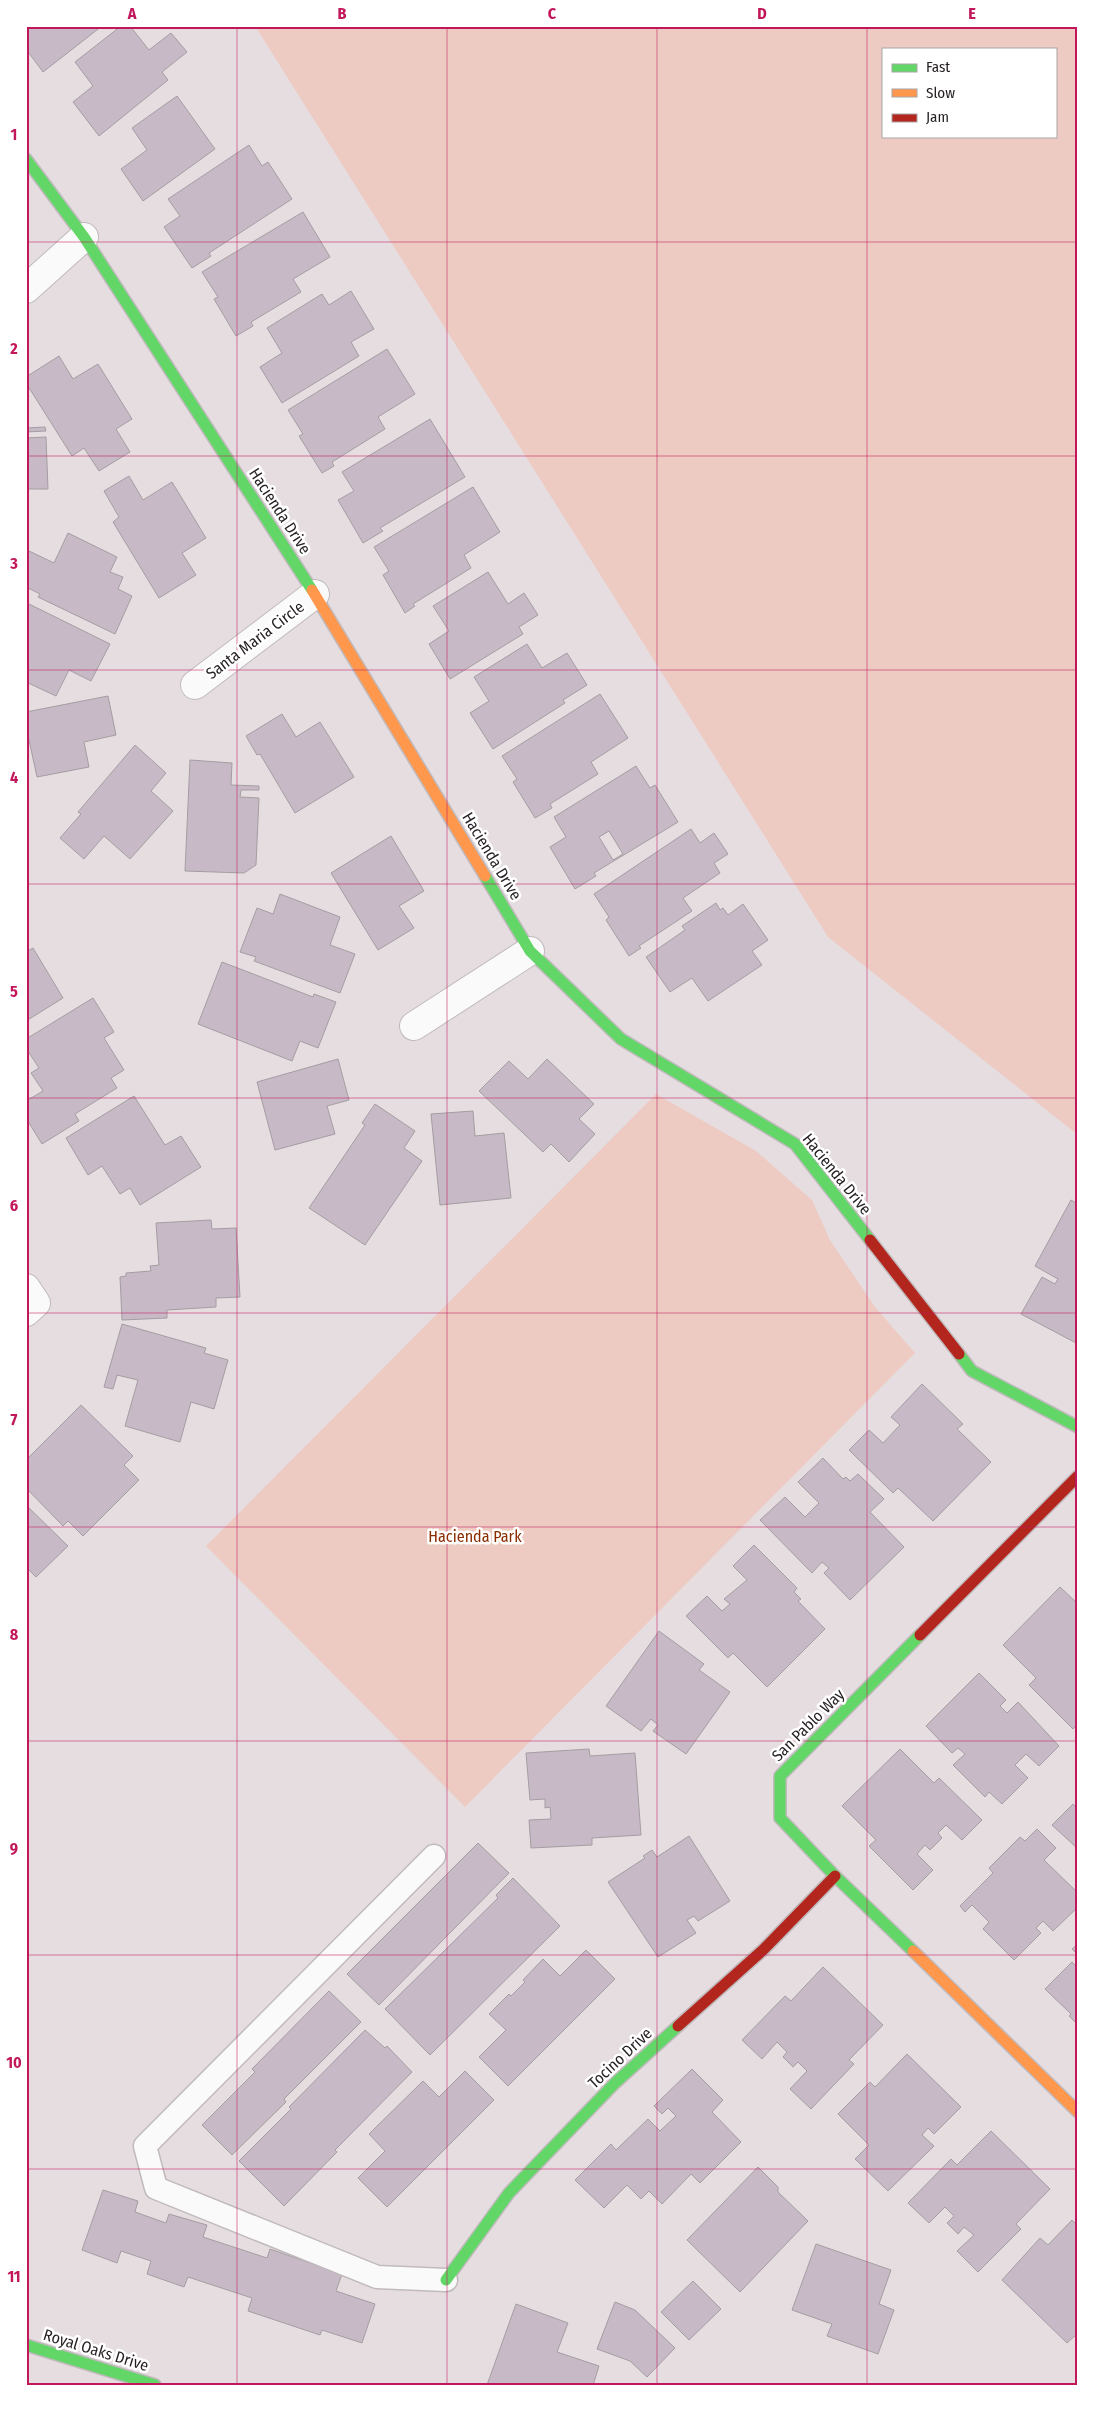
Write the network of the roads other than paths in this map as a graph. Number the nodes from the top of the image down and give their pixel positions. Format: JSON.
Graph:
{"nodes":[{"id":1,"x":26,"y":159,"type":"edge"},
{"id":2,"x":84,"y":238,"type":"junction"},
{"id":3,"x":26,"y":289,"type":"edge"},
{"id":4,"x":315,"y":594,"type":"junction"},
{"id":5,"x":195,"y":685,"type":"dead end"},
{"id":6,"x":530,"y":951,"type":"junction"},
{"id":7,"x":414,"y":1026,"type":"dead end"},
{"id":8,"x":1078,"y":1427,"type":"edge"},
{"id":9,"x":1078,"y":1476,"type":"edge"},
{"id":10,"x":434,"y":1856,"type":"dead end"},
{"id":11,"x":835,"y":1876,"type":"junction"},
{"id":12,"x":1078,"y":2112,"type":"edge"},
{"id":13,"x":446,"y":2280,"type":"joint"},
{"id":14,"x":26,"y":2345,"type":"edge"},
{"id":15,"x":155,"y":2385,"type":"edge"}],
"edges":[{"from":1,"to":2,"type":"street","name":"Hacienda Drive"},
{"from":2,"to":3,"type":"street"},
{"from":2,"to":4,"type":"street","name":"Hacienda Drive"},
{"from":4,"to":5,"type":"street","name":"Santa Maria Circle"},
{"from":4,"to":6,"type":"street","name":"Hacienda Drive"},
{"from":6,"to":7,"type":"street"},
{"from":6,"to":8,"type":"street","name":"Hacienda Drive"},
{"from":9,"to":11,"type":"street","name":"San Pablo Way"},
{"from":10,"to":13,"type":"lane"},
{"from":11,"to":12,"type":"street","name":"San Pablo Way"},
{"from":11,"to":13,"type":"street","name":"Tocino Drive"},
{"from":14,"to":15,"type":"street","name":"Royal Oaks Drive"}]}
